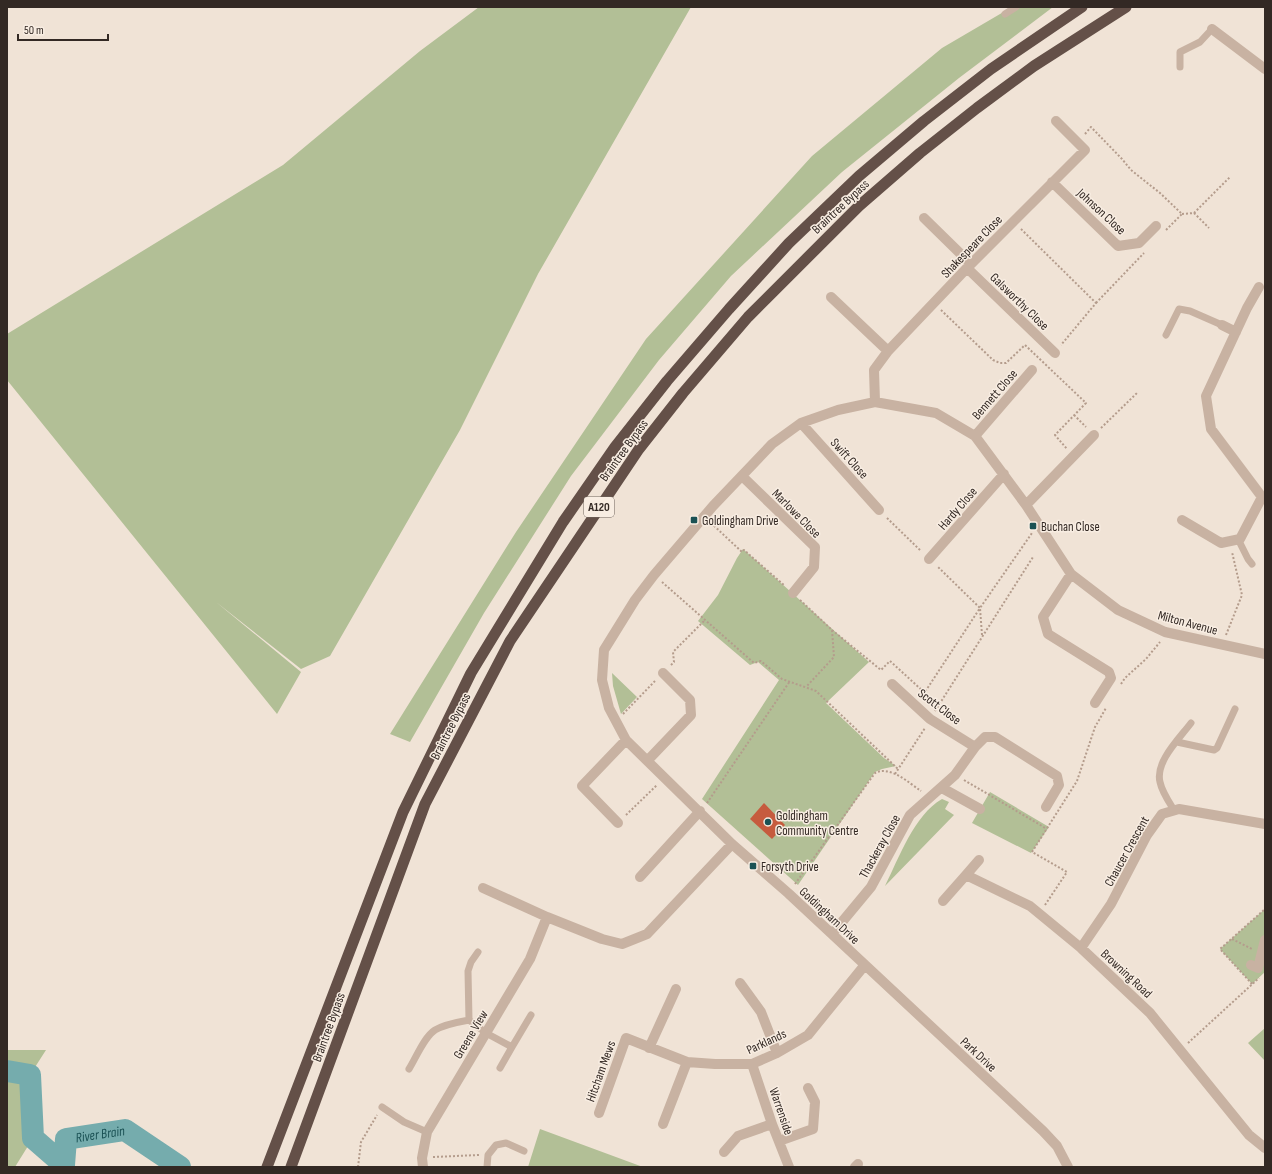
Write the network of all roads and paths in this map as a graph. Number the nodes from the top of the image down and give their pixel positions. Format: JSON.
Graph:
{"nodes":[{"id":1,"x":1016,"y":7,"type":"edge"},
{"id":2,"x":1082,"y":7,"type":"edge"},
{"id":3,"x":1126,"y":7,"type":"edge"},
{"id":4,"x":1005,"y":14,"type":"dead end"},
{"id":5,"x":1212,"y":29,"type":"joint"},
{"id":6,"x":1180,"y":67,"type":"dead end"},
{"id":7,"x":1265,"y":69,"type":"edge"},
{"id":8,"x":1056,"y":122,"type":"dead end"},
{"id":9,"x":1091,"y":127,"type":"dead end"},
{"id":10,"x":1230,"y":176,"type":"dead end"},
{"id":11,"x":1052,"y":182,"type":"junction"},
{"id":12,"x":1194,"y":213,"type":"junction"},
{"id":13,"x":1182,"y":214,"type":"junction"},
{"id":14,"x":924,"y":218,"type":"dead end"},
{"id":15,"x":1013,"y":221,"type":"junction"},
{"id":16,"x":1209,"y":228,"type":"dead end"},
{"id":17,"x":1160,"y":229,"type":"joint"},
{"id":18,"x":1148,"y":249,"type":"dead end"},
{"id":19,"x":969,"y":266,"type":"junction"},
{"id":20,"x":1259,"y":287,"type":"dead end"},
{"id":21,"x":831,"y":297,"type":"dead end"},
{"id":22,"x":1096,"y":303,"type":"junction"},
{"id":23,"x":1222,"y":325,"type":"joint"},
{"id":24,"x":1236,"y":332,"type":"junction"},
{"id":25,"x":1166,"y":335,"type":"dead end"},
{"id":26,"x":888,"y":351,"type":"junction"},
{"id":27,"x":1055,"y":353,"type":"junction"},
{"id":28,"x":1046,"y":365,"type":"dead end"},
{"id":29,"x":1032,"y":370,"type":"dead end"},
{"id":30,"x":1137,"y":393,"type":"dead end"},
{"id":31,"x":875,"y":402,"type":"junction"},
{"id":32,"x":1074,"y":415,"type":"dead end"},
{"id":33,"x":801,"y":423,"type":"junction"},
{"id":34,"x":1094,"y":435,"type":"junction"},
{"id":35,"x":975,"y":436,"type":"junction"},
{"id":36,"x":1004,"y":474,"type":"junction"},
{"id":37,"x":742,"y":476,"type":"junction"},
{"id":38,"x":1264,"y":497,"type":"edge"},
{"id":39,"x":1026,"y":505,"type":"junction"},
{"id":40,"x":879,"y":510,"type":"joint"},
{"id":41,"x":1182,"y":520,"type":"dead end"},
{"id":42,"x":1038,"y":524,"type":"junction"},
{"id":43,"x":1234,"y":540,"type":"junction"},
{"id":44,"x":1033,"y":557,"type":"dead end"},
{"id":45,"x":929,"y":558,"type":"junction"},
{"id":46,"x":1252,"y":564,"type":"dead end"},
{"id":47,"x":1071,"y":574,"type":"junction"},
{"id":48,"x":654,"y":576,"type":"junction"},
{"id":49,"x":792,"y":593,"type":"dead end"},
{"id":50,"x":980,"y":608,"type":"junction"},
{"id":51,"x":832,"y":630,"type":"dead end"},
{"id":52,"x":1165,"y":632,"type":"junction"},
{"id":53,"x":982,"y":636,"type":"junction"},
{"id":54,"x":1222,"y":645,"type":"junction"},
{"id":55,"x":1265,"y":654,"type":"edge"},
{"id":56,"x":663,"y":673,"type":"dead end"},
{"id":57,"x":790,"y":681,"type":"junction"},
{"id":58,"x":892,"y":684,"type":"dead end"},
{"id":59,"x":1121,"y":684,"type":"dead end"},
{"id":60,"x":1109,"y":703,"type":"dead end"},
{"id":61,"x":1095,"y":704,"type":"dead end"},
{"id":62,"x":1235,"y":709,"type":"dead end"},
{"id":63,"x":930,"y":719,"type":"junction"},
{"id":64,"x":1191,"y":723,"type":"dead end"},
{"id":65,"x":626,"y":740,"type":"junction"},
{"id":66,"x":1177,"y":742,"type":"junction"},
{"id":67,"x":974,"y":747,"type":"junction"},
{"id":68,"x":648,"y":760,"type":"junction"},
{"id":69,"x":898,"y":769,"type":"junction"},
{"id":70,"x":895,"y":774,"type":"junction"},
{"id":71,"x":955,"y":775,"type":"junction"},
{"id":72,"x":664,"y":777,"type":"junction"},
{"id":73,"x":942,"y":788,"type":"junction"},
{"id":74,"x":931,"y":797,"type":"junction"},
{"id":75,"x":1046,"y":807,"type":"dead end"},
{"id":76,"x":980,"y":809,"type":"dead end"},
{"id":77,"x":1174,"y":810,"type":"junction"},
{"id":78,"x":700,"y":811,"type":"junction"},
{"id":79,"x":1265,"y":814,"type":"edge"},
{"id":80,"x":618,"y":822,"type":"joint"},
{"id":81,"x":1264,"y":824,"type":"edge"},
{"id":82,"x":1047,"y":829,"type":"junction"},
{"id":83,"x":732,"y":844,"type":"junction"},
{"id":84,"x":979,"y":860,"type":"dead end"},
{"id":85,"x":966,"y":875,"type":"junction"},
{"id":86,"x":640,"y":876,"type":"dead end"},
{"id":87,"x":483,"y":888,"type":"dead end"},
{"id":88,"x":788,"y":893,"type":"junction"},
{"id":89,"x":943,"y":901,"type":"dead end"},
{"id":90,"x":1265,"y":909,"type":"edge"},
{"id":91,"x":1040,"y":914,"type":"junction"},
{"id":92,"x":547,"y":916,"type":"junction"},
{"id":93,"x":832,"y":934,"type":"junction"},
{"id":94,"x":1232,"y":939,"type":"junction"},
{"id":95,"x":1265,"y":940,"type":"edge"},
{"id":96,"x":1081,"y":948,"type":"junction"},
{"id":97,"x":478,"y":952,"type":"dead end"},
{"id":98,"x":1262,"y":954,"type":"junction"},
{"id":99,"x":1251,"y":965,"type":"dead end"},
{"id":100,"x":864,"y":966,"type":"junction"},
{"id":101,"x":1261,"y":976,"type":"dead end"},
{"id":102,"x":740,"y":983,"type":"dead end"},
{"id":103,"x":1252,"y":984,"type":"junction"},
{"id":104,"x":676,"y":989,"type":"dead end"},
{"id":105,"x":530,"y":1015,"type":"dead end"},
{"id":106,"x":469,"y":1020,"type":"junction"},
{"id":107,"x":486,"y":1033,"type":"junction"},
{"id":108,"x":626,"y":1038,"type":"joint"},
{"id":109,"x":512,"y":1047,"type":"junction"},
{"id":110,"x":650,"y":1048,"type":"junction"},
{"id":111,"x":1180,"y":1051,"type":"junction"},
{"id":112,"x":777,"y":1052,"type":"junction"},
{"id":113,"x":687,"y":1062,"type":"junction"},
{"id":114,"x":752,"y":1064,"type":"junction"},
{"id":115,"x":500,"y":1068,"type":"dead end"},
{"id":116,"x":409,"y":1069,"type":"dead end"},
{"id":117,"x":808,"y":1088,"type":"dead end"},
{"id":118,"x":382,"y":1107,"type":"joint"},
{"id":119,"x":598,"y":1113,"type":"dead end"},
{"id":120,"x":663,"y":1124,"type":"dead end"},
{"id":121,"x":772,"y":1124,"type":"junction"},
{"id":122,"x":427,"y":1132,"type":"junction"},
{"id":123,"x":779,"y":1141,"type":"junction"},
{"id":124,"x":1265,"y":1148,"type":"edge"},
{"id":125,"x":524,"y":1151,"type":"dead end"},
{"id":126,"x":724,"y":1152,"type":"dead end"},
{"id":127,"x":488,"y":1155,"type":"junction"},
{"id":128,"x":423,"y":1162,"type":"edge"},
{"id":129,"x":268,"y":1167,"type":"edge"},
{"id":130,"x":291,"y":1167,"type":"edge"},
{"id":131,"x":358,"y":1167,"type":"edge"},
{"id":132,"x":487,"y":1167,"type":"edge"},
{"id":133,"x":789,"y":1167,"type":"edge"},
{"id":134,"x":1068,"y":1167,"type":"edge"}],
"edges":[{"from":1,"to":4,"type":"lane"},
{"from":2,"to":129,"type":"highway","name":"Braintree Bypass","number":"A120"},
{"from":3,"to":130,"type":"highway","name":"Braintree Bypass","number":"A120"},
{"from":5,"to":6,"type":"lane"},
{"from":5,"to":7,"type":"street"},
{"from":8,"to":11,"type":"street","name":"Shakespeare Close"},
{"from":9,"to":13,"type":"path"},
{"from":10,"to":12,"type":"path"},
{"from":11,"to":15,"type":"street","name":"Shakespeare Close"},
{"from":11,"to":17,"type":"street","name":"Johnson Close"},
{"from":12,"to":13,"type":"path"},
{"from":12,"to":16,"type":"path"},
{"from":13,"to":17,"type":"path"},
{"from":14,"to":19,"type":"street","name":"Galsworthy Close"},
{"from":15,"to":19,"type":"street","name":"Shakespeare Close"},
{"from":15,"to":22,"type":"path"},
{"from":18,"to":22,"type":"path"},
{"from":19,"to":26,"type":"street","name":"Shakespeare Close"},
{"from":19,"to":27,"type":"street","name":"Galsworthy Close"},
{"from":20,"to":24,"type":"street"},
{"from":21,"to":26,"type":"street"},
{"from":22,"to":27,"type":"path"},
{"from":23,"to":24,"type":"street"},
{"from":23,"to":25,"type":"lane"},
{"from":24,"to":38,"type":"street"},
{"from":26,"to":31,"type":"street","name":"Shakespeare Close"},
{"from":27,"to":28,"type":"path"},
{"from":29,"to":35,"type":"street","name":"Bennett Close"},
{"from":30,"to":34,"type":"path"},
{"from":31,"to":33,"type":"street","name":"Goldingham Drive"},
{"from":31,"to":35,"type":"street","name":"Goldingham Drive"},
{"from":32,"to":34,"type":"path"},
{"from":33,"to":37,"type":"street","name":"Goldingham Drive"},
{"from":33,"to":40,"type":"street","name":"Swift Close"},
{"from":34,"to":39,"type":"street"},
{"from":35,"to":36,"type":"street","name":"Goldingham Drive"},
{"from":36,"to":39,"type":"street","name":"Goldingham Drive"},
{"from":36,"to":45,"type":"street","name":"Hardy Close"},
{"from":37,"to":48,"type":"street","name":"Goldingham Drive"},
{"from":37,"to":49,"type":"street","name":"Marlowe Close"},
{"from":38,"to":43,"type":"street"},
{"from":39,"to":42,"type":"street","name":"Goldingham Drive"},
{"from":40,"to":45,"type":"path"},
{"from":41,"to":43,"type":"street"},
{"from":42,"to":47,"type":"street","name":"Goldingham Drive"},
{"from":42,"to":50,"type":"path"},
{"from":43,"to":46,"type":"lane"},
{"from":43,"to":54,"type":"path"},
{"from":44,"to":53,"type":"path"},
{"from":45,"to":50,"type":"path"},
{"from":47,"to":52,"type":"street","name":"Milton Avenue"},
{"from":47,"to":61,"type":"street"},
{"from":48,"to":57,"type":"path"},
{"from":48,"to":65,"type":"street","name":"Goldingham Drive"},
{"from":50,"to":51,"type":"path"},
{"from":50,"to":53,"type":"path"},
{"from":52,"to":54,"type":"street","name":"Milton Avenue"},
{"from":52,"to":59,"type":"path"},
{"from":53,"to":63,"type":"path"},
{"from":54,"to":55,"type":"street","name":"Milton Avenue"},
{"from":56,"to":68,"type":"street"},
{"from":57,"to":69,"type":"path"},
{"from":57,"to":78,"type":"path"},
{"from":58,"to":63,"type":"street","name":"Scott Close"},
{"from":60,"to":82,"type":"path"},
{"from":62,"to":66,"type":"lane"},
{"from":63,"to":67,"type":"street","name":"Scott Close"},
{"from":63,"to":69,"type":"path"},
{"from":64,"to":66,"type":"lane"},
{"from":65,"to":68,"type":"street","name":"Goldingham Drive"},
{"from":65,"to":80,"type":"street"},
{"from":66,"to":77,"type":"lane"},
{"from":67,"to":71,"type":"street","name":"Thackeray Close"},
{"from":67,"to":75,"type":"street","name":"Thackeray Close"},
{"from":68,"to":72,"type":"street","name":"Goldingham Drive"},
{"from":69,"to":70,"type":"path"},
{"from":70,"to":74,"type":"path"},
{"from":70,"to":88,"type":"path"},
{"from":71,"to":73,"type":"street","name":"Thackeray Close"},
{"from":71,"to":82,"type":"path"},
{"from":72,"to":78,"type":"street","name":"Goldingham Drive"},
{"from":72,"to":80,"type":"path"},
{"from":73,"to":74,"type":"street","name":"Thackeray Close"},
{"from":73,"to":76,"type":"street"},
{"from":74,"to":93,"type":"street","name":"Thackeray Close"},
{"from":77,"to":81,"type":"street"},
{"from":77,"to":96,"type":"street","name":"Chaucer Crescent"},
{"from":78,"to":83,"type":"street","name":"Goldingham Drive"},
{"from":78,"to":86,"type":"street"},
{"from":79,"to":81,"type":"street"},
{"from":82,"to":91,"type":"path"},
{"from":83,"to":88,"type":"street","name":"Goldingham Drive"},
{"from":83,"to":92,"type":"street"},
{"from":84,"to":85,"type":"street"},
{"from":85,"to":89,"type":"street"},
{"from":85,"to":91,"type":"street","name":"Browning Road"},
{"from":87,"to":92,"type":"street"},
{"from":88,"to":93,"type":"street","name":"Goldingham Drive"},
{"from":90,"to":94,"type":"path"},
{"from":91,"to":96,"type":"street","name":"Browning Road"},
{"from":92,"to":107,"type":"street","name":"Greene View"},
{"from":93,"to":100,"type":"street","name":"Goldingham Drive"},
{"from":94,"to":98,"type":"path"},
{"from":94,"to":103,"type":"path"},
{"from":95,"to":98,"type":"street"},
{"from":96,"to":111,"type":"street","name":"Browning Road"},
{"from":97,"to":106,"type":"lane"},
{"from":98,"to":99,"type":"street"},
{"from":100,"to":112,"type":"street","name":"Parklands"},
{"from":100,"to":134,"type":"street","name":"Park Drive"},
{"from":101,"to":103,"type":"path"},
{"from":102,"to":112,"type":"street"},
{"from":103,"to":111,"type":"path"},
{"from":104,"to":110,"type":"street"},
{"from":105,"to":109,"type":"lane"},
{"from":106,"to":107,"type":"lane"},
{"from":106,"to":116,"type":"lane"},
{"from":107,"to":109,"type":"lane"},
{"from":107,"to":122,"type":"street","name":"Greene View"},
{"from":108,"to":110,"type":"street","name":"Parklands"},
{"from":108,"to":119,"type":"street","name":"Hitcham Mews"},
{"from":109,"to":115,"type":"lane"},
{"from":110,"to":113,"type":"street","name":"Parklands"},
{"from":111,"to":124,"type":"street","name":"Browning Road"},
{"from":112,"to":114,"type":"street","name":"Parklands"},
{"from":113,"to":114,"type":"street","name":"Parklands"},
{"from":113,"to":120,"type":"street"},
{"from":114,"to":121,"type":"street","name":"Warrenside"},
{"from":117,"to":123,"type":"street"},
{"from":118,"to":122,"type":"lane"},
{"from":118,"to":131,"type":"path"},
{"from":121,"to":123,"type":"street","name":"Warrenside"},
{"from":121,"to":126,"type":"street"},
{"from":122,"to":128,"type":"street","name":"Greene View"},
{"from":123,"to":133,"type":"street","name":"Warrenside"},
{"from":125,"to":127,"type":"lane"},
{"from":127,"to":128,"type":"path"},
{"from":127,"to":132,"type":"lane"}]}
